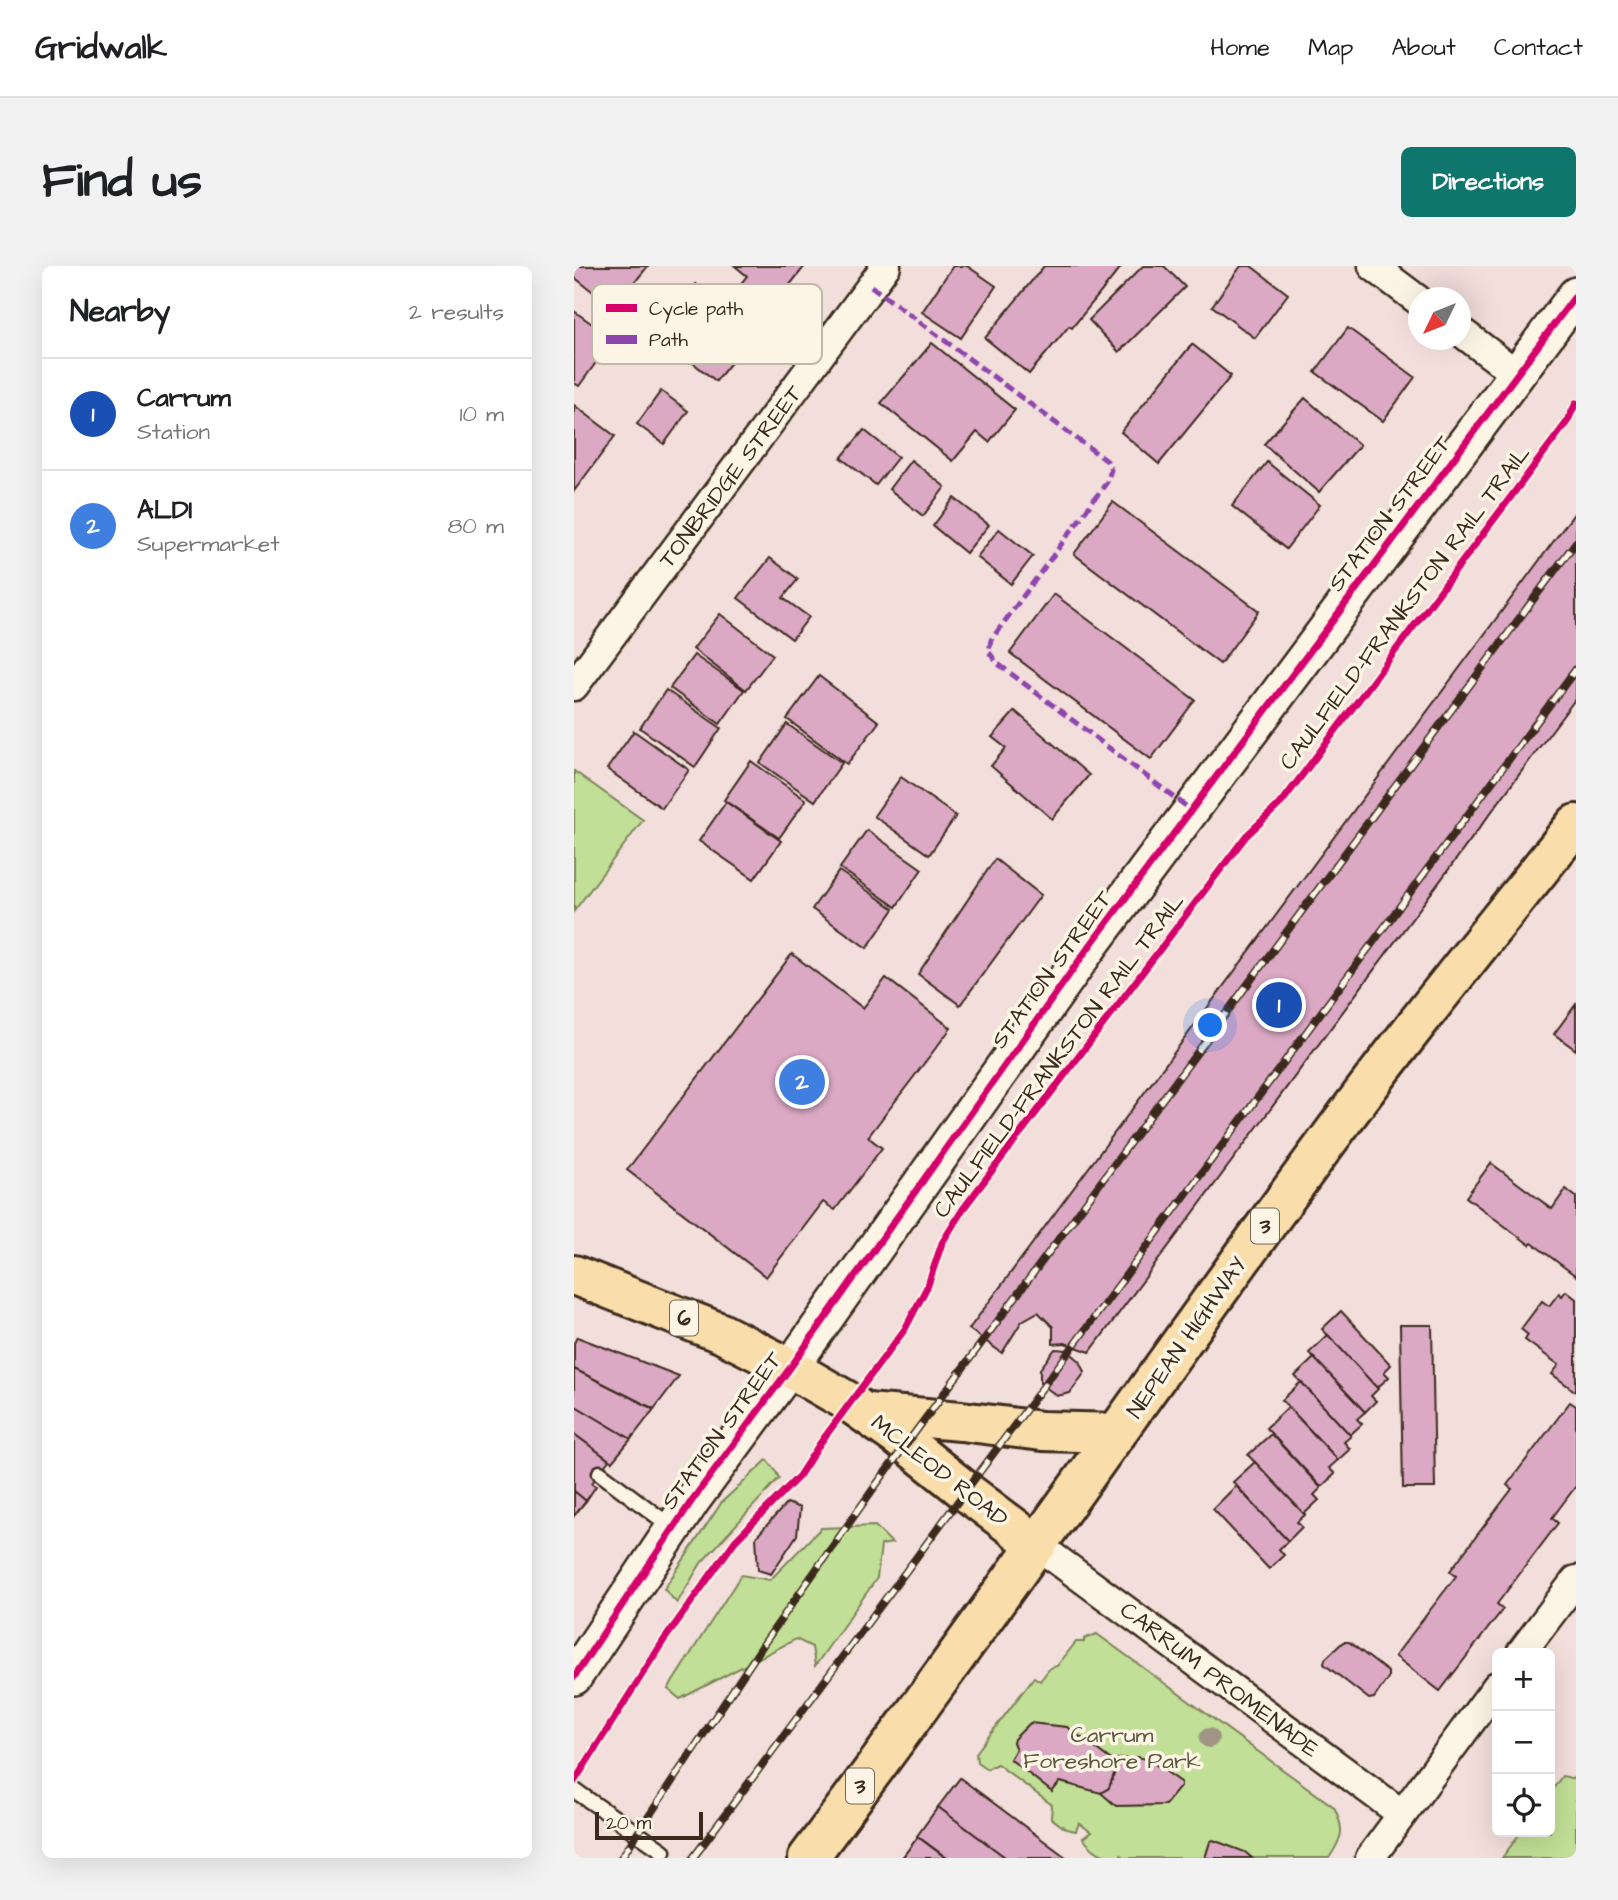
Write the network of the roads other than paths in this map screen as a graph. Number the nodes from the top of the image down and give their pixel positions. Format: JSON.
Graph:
{"nodes":[{"id":1,"x":886,"y":266,"type":"edge"},
{"id":2,"x":1373,"y":266,"type":"edge"},
{"id":3,"x":1408,"y":292,"type":"edge"},
{"id":4,"x":1576,"y":296,"type":"edge"},
{"id":5,"x":1471,"y":339,"type":"edge"},
{"id":6,"x":822,"y":352,"type":"edge"},
{"id":7,"x":813,"y":364,"type":"edge"},
{"id":8,"x":1518,"y":375,"type":"junction"},
{"id":9,"x":574,"y":685,"type":"edge"},
{"id":10,"x":1576,"y":824,"type":"edge"},
{"id":11,"x":574,"y":1275,"type":"edge"},
{"id":12,"x":790,"y":1368,"type":"junction"},
{"id":13,"x":867,"y":1413,"type":"junction"},
{"id":14,"x":1117,"y":1433,"type":"junction"},
{"id":15,"x":600,"y":1473,"type":"dead end"},
{"id":16,"x":673,"y":1528,"type":"junction"},
{"id":17,"x":1037,"y":1545,"type":"junction"},
{"id":18,"x":1576,"y":1580,"type":"edge"},
{"id":19,"x":1525,"y":1648,"type":"edge"},
{"id":20,"x":574,"y":1677,"type":"edge"},
{"id":21,"x":1492,"y":1693,"type":"edge"},
{"id":22,"x":574,"y":1790,"type":"edge"},
{"id":23,"x":1402,"y":1814,"type":"junction"},
{"id":24,"x":663,"y":1851,"type":"dead end"},
{"id":25,"x":808,"y":1858,"type":"edge"},
{"id":26,"x":1370,"y":1858,"type":"edge"}],
"edges":[{"from":1,"to":6,"type":"street","name":"TONBRIDGE STREET"},
{"from":2,"to":3,"type":"street"},
{"from":4,"to":8,"type":"street","name":"STATION STREET"},
{"from":5,"to":8,"type":"street"},
{"from":7,"to":9,"type":"street","name":"TONBRIDGE STREET"},
{"from":8,"to":12,"type":"street","name":"STATION STREET"},
{"from":10,"to":14,"type":"main road","name":"NEPEAN HIGHWAY","number":"3"},
{"from":11,"to":12,"type":"main road","name":"MCLEOD ROAD","number":"6"},
{"from":12,"to":13,"type":"main road","name":"MCLEOD ROAD","number":"6"},
{"from":12,"to":16,"type":"street","name":"STATION STREET"},
{"from":13,"to":14,"type":"main road"},
{"from":13,"to":17,"type":"main road","name":"MCLEOD ROAD","number":"6"},
{"from":14,"to":17,"type":"main road","name":"NEPEAN HIGHWAY","number":"3"},
{"from":15,"to":16,"type":"lane"},
{"from":16,"to":20,"type":"street","name":"STATION STREET"},
{"from":17,"to":23,"type":"street","name":"CARRUM PROMENADE"},
{"from":17,"to":25,"type":"main road","name":"NEPEAN HIGHWAY","number":"3"},
{"from":18,"to":19,"type":"street"},
{"from":21,"to":23,"type":"street"},
{"from":22,"to":24,"type":"lane"},
{"from":23,"to":26,"type":"street"}]}
